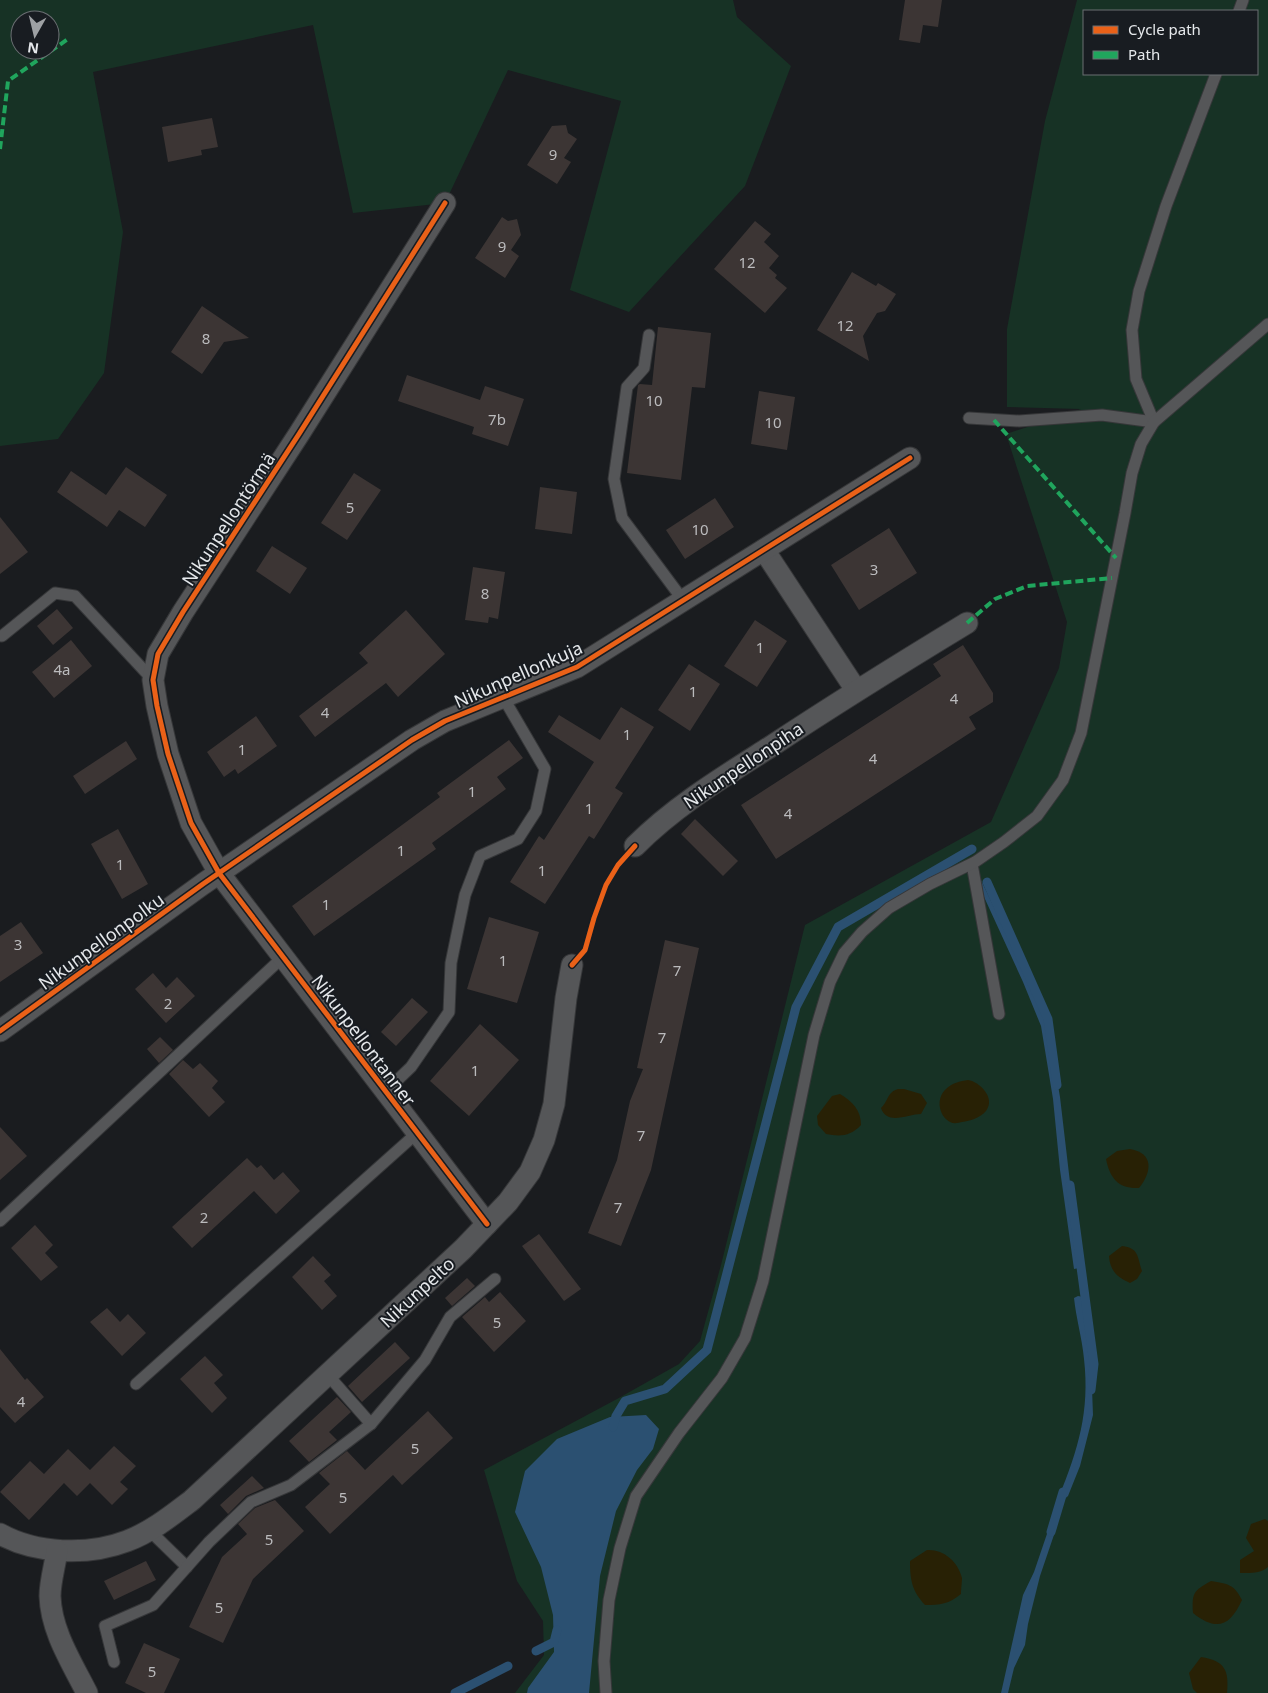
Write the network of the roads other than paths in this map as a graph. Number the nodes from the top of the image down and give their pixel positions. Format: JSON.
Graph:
{"nodes":[{"id":1,"x":1216,"y":75,"type":"edge"},
{"id":2,"x":445,"y":203,"type":"dead end"},
{"id":3,"x":1268,"y":324,"type":"edge"},
{"id":4,"x":649,"y":335,"type":"dead end"},
{"id":5,"x":969,"y":418,"type":"dead end"},
{"id":6,"x":1154,"y":422,"type":"junction"},
{"id":7,"x":910,"y":458,"type":"dead end"},
{"id":8,"x":764,"y":550,"type":"junction"},
{"id":9,"x":683,"y":600,"type":"junction"},
{"id":10,"x":967,"y":623,"type":"dead end"},
{"id":11,"x":2,"y":636,"type":"dead end"},
{"id":12,"x":153,"y":680,"type":"junction"},
{"id":13,"x":856,"y":690,"type":"junction"},
{"id":14,"x":503,"y":697,"type":"junction"},
{"id":15,"x":635,"y":846,"type":"dead end"},
{"id":16,"x":972,"y":864,"type":"junction"},
{"id":17,"x":219,"y":873,"type":"junction"},
{"id":18,"x":283,"y":957,"type":"junction"},
{"id":19,"x":572,"y":965,"type":"dead end"},
{"id":20,"x":998,"y":1014,"type":"dead end"},
{"id":21,"x":0,"y":1031,"type":"edge"},
{"id":22,"x":386,"y":1091,"type":"junction"},
{"id":23,"x":417,"y":1133,"type":"junction"},
{"id":24,"x":0,"y":1221,"type":"edge"},
{"id":25,"x":487,"y":1224,"type":"junction"},
{"id":26,"x":495,"y":1279,"type":"dead end"},
{"id":27,"x":328,"y":1374,"type":"junction"},
{"id":28,"x":136,"y":1384,"type":"dead end"},
{"id":29,"x":371,"y":1424,"type":"junction"},
{"id":30,"x":149,"y":1530,"type":"junction"},
{"id":31,"x":0,"y":1534,"type":"edge"},
{"id":32,"x":57,"y":1551,"type":"junction"},
{"id":33,"x":187,"y":1567,"type":"junction"},
{"id":34,"x":114,"y":1662,"type":"dead end"},
{"id":35,"x":87,"y":1693,"type":"edge"},
{"id":36,"x":606,"y":1693,"type":"edge"}],
"edges":[{"from":1,"to":6,"type":"lane"},
{"from":2,"to":12,"type":"street","name":"Nikunpellontörmä"},
{"from":3,"to":6,"type":"lane"},
{"from":4,"to":9,"type":"lane"},
{"from":5,"to":6,"type":"lane"},
{"from":6,"to":16,"type":"lane"},
{"from":7,"to":8,"type":"street","name":"Nikunpellonkuja"},
{"from":8,"to":9,"type":"street","name":"Nikunpellonkuja"},
{"from":8,"to":13,"type":"street"},
{"from":9,"to":14,"type":"street","name":"Nikunpellonkuja"},
{"from":10,"to":13,"type":"street","name":"Nikunpellonpiha"},
{"from":11,"to":12,"type":"lane"},
{"from":12,"to":17,"type":"street","name":"Nikunpellontörmä"},
{"from":13,"to":15,"type":"street","name":"Nikunpellonpiha"},
{"from":14,"to":17,"type":"street","name":"Nikunpellonkuja"},
{"from":14,"to":22,"type":"lane"},
{"from":16,"to":20,"type":"lane"},
{"from":16,"to":36,"type":"lane"},
{"from":17,"to":18,"type":"street","name":"Nikunpellontanner"},
{"from":17,"to":21,"type":"street","name":"Nikunpellonpolku"},
{"from":18,"to":22,"type":"street","name":"Nikunpellontanner"},
{"from":18,"to":24,"type":"lane"},
{"from":19,"to":25,"type":"street","name":"Nikunpelto"},
{"from":22,"to":23,"type":"street","name":"Nikunpellontanner"},
{"from":23,"to":25,"type":"street","name":"Nikunpellontanner"},
{"from":23,"to":28,"type":"lane"},
{"from":25,"to":27,"type":"street","name":"Nikunpelto"},
{"from":26,"to":29,"type":"lane"},
{"from":27,"to":29,"type":"lane"},
{"from":27,"to":30,"type":"street","name":"Nikunpelto"},
{"from":29,"to":33,"type":"lane"},
{"from":30,"to":32,"type":"street","name":"Nikunpelto"},
{"from":30,"to":33,"type":"lane"},
{"from":31,"to":32,"type":"street","name":"Nikunpelto"},
{"from":32,"to":35,"type":"street"},
{"from":33,"to":34,"type":"lane"}]}
